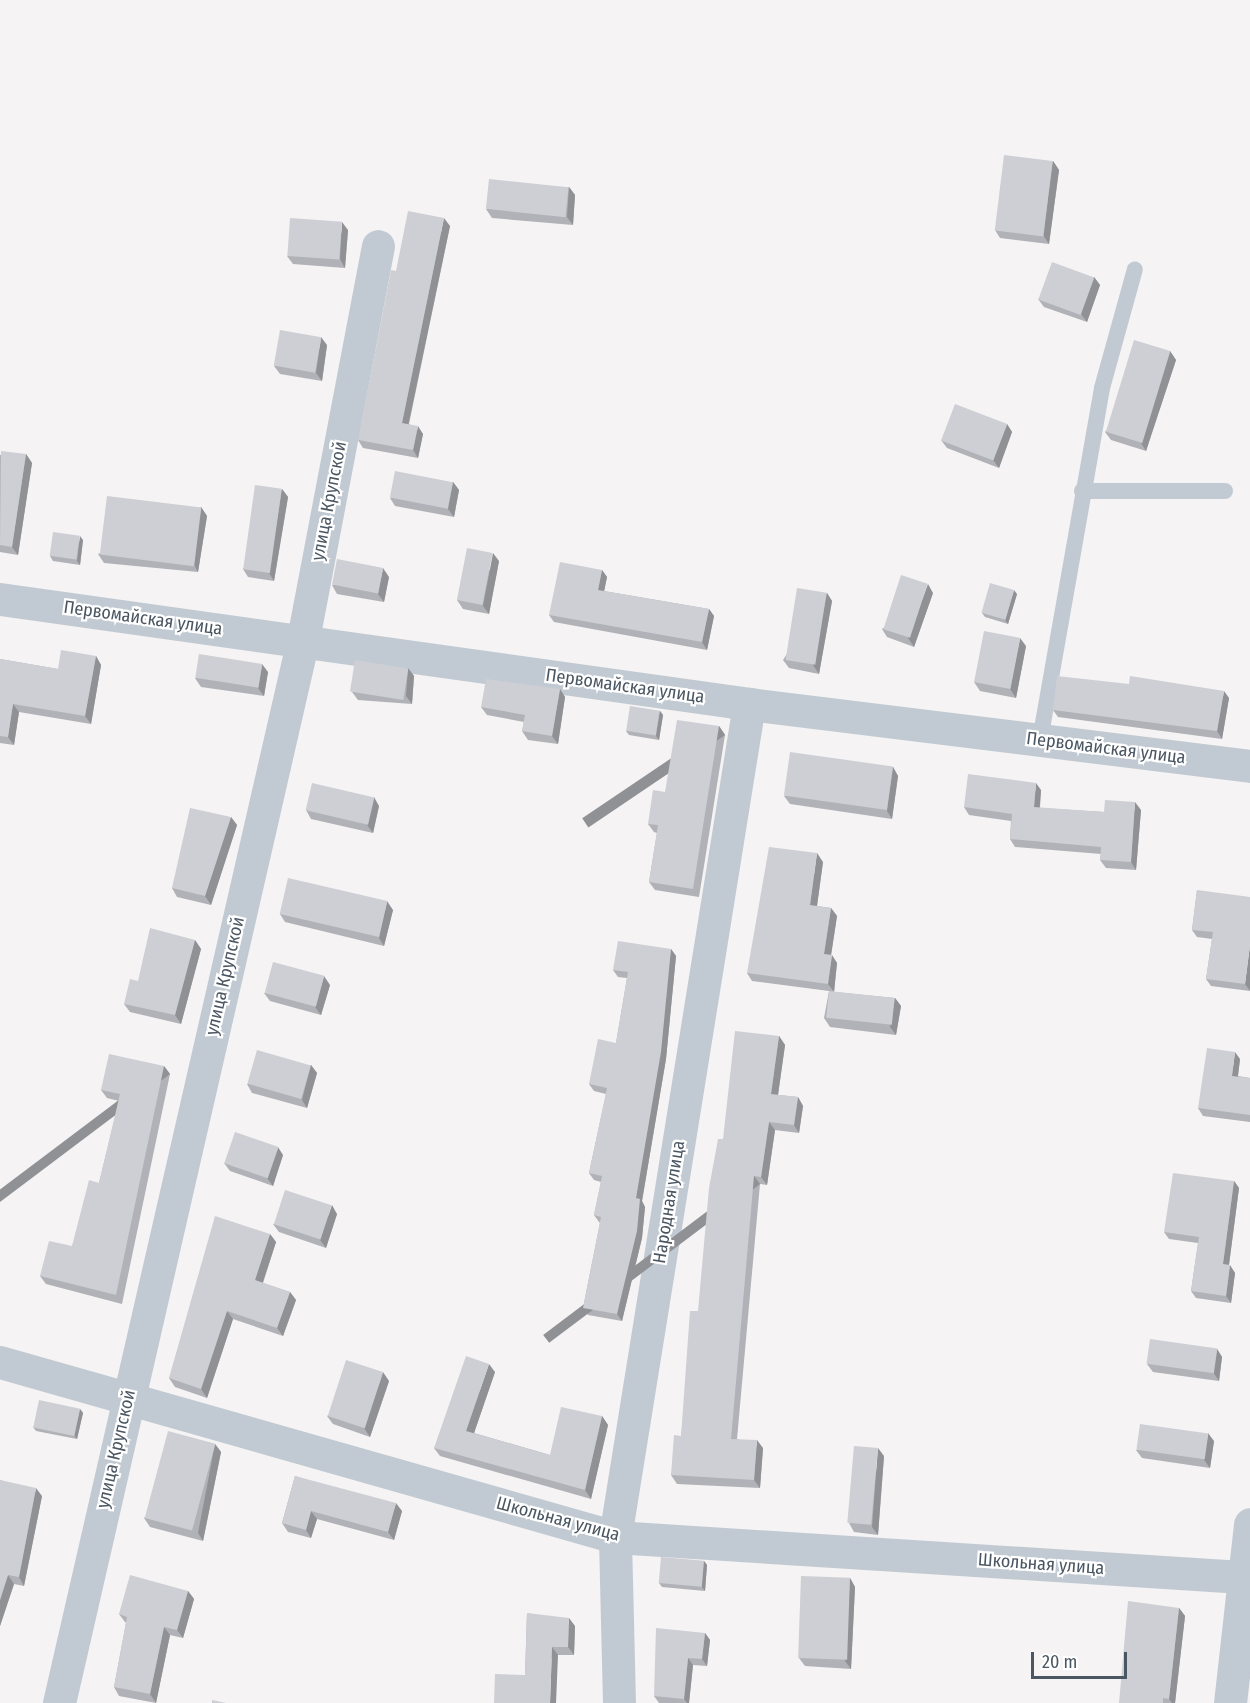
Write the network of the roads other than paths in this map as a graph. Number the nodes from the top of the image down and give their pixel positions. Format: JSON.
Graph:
{"nodes":[{"id":1,"x":378,"y":246,"type":"dead end"},
{"id":2,"x":1135,"y":269,"type":"dead end"},
{"id":3,"x":1082,"y":491,"type":"junction"},
{"id":4,"x":1225,"y":491,"type":"dead end"},
{"id":5,"x":0,"y":599,"type":"edge"},
{"id":6,"x":303,"y":639,"type":"junction"},
{"id":7,"x":749,"y":704,"type":"junction"},
{"id":8,"x":1040,"y":740,"type":"junction"},
{"id":9,"x":1250,"y":766,"type":"edge"},
{"id":10,"x":0,"y":1362,"type":"edge"},
{"id":11,"x":128,"y":1399,"type":"junction"},
{"id":12,"x":1250,"y":1524,"type":"edge"},
{"id":13,"x":615,"y":1537,"type":"junction"},
{"id":14,"x":1242,"y":1577,"type":"junction"},
{"id":15,"x":59,"y":1703,"type":"edge"},
{"id":16,"x":619,"y":1703,"type":"edge"},
{"id":17,"x":1230,"y":1703,"type":"edge"}],
"edges":[{"from":1,"to":6,"type":"street","name":"улица Крупской"},
{"from":2,"to":3,"type":"lane"},
{"from":3,"to":4,"type":"lane"},
{"from":3,"to":8,"type":"lane"},
{"from":5,"to":6,"type":"street","name":"Первомайская улица"},
{"from":6,"to":7,"type":"street","name":"Первомайская улица"},
{"from":6,"to":11,"type":"street","name":"улица Крупской"},
{"from":7,"to":8,"type":"street","name":"Первомайская улица"},
{"from":7,"to":13,"type":"street","name":"Народная улица"},
{"from":8,"to":9,"type":"street","name":"Первомайская улица"},
{"from":10,"to":11,"type":"street","name":"Школьная улица"},
{"from":11,"to":13,"type":"street","name":"Школьная улица"},
{"from":11,"to":15,"type":"street","name":"улица Крупской"},
{"from":12,"to":14,"type":"street"},
{"from":13,"to":14,"type":"street","name":"Школьная улица"},
{"from":13,"to":16,"type":"street","name":"Народная улица"},
{"from":14,"to":17,"type":"street"}]}
